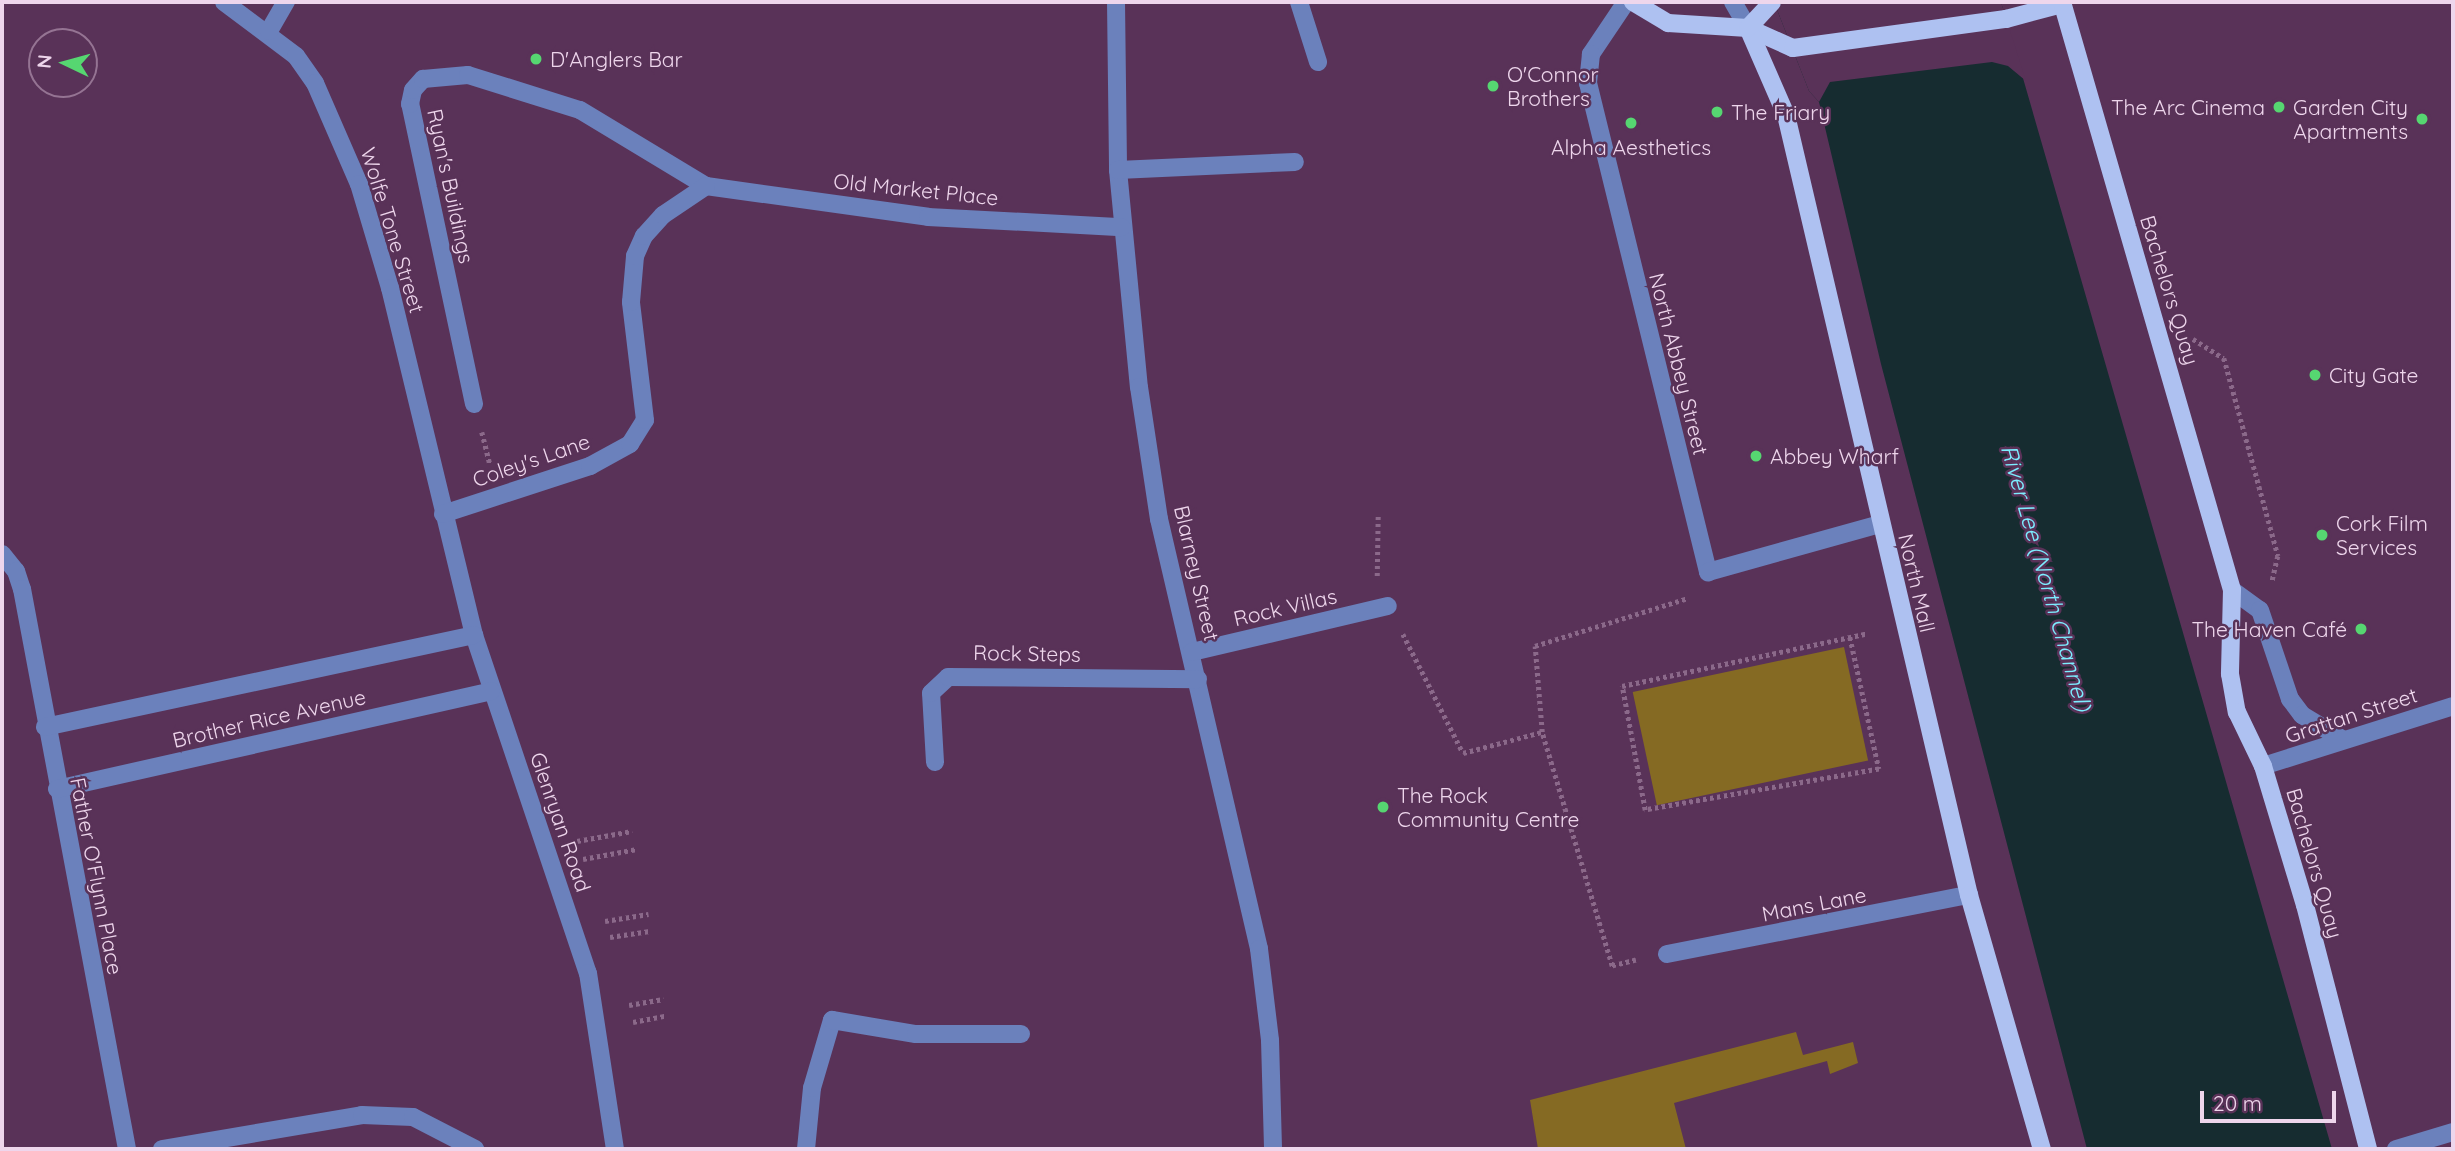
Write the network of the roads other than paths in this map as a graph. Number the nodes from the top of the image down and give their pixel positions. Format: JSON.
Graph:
{"nodes":[{"id":1,"x":224,"y":2,"type":"edge"},
{"id":2,"x":286,"y":2,"type":"edge"},
{"id":3,"x":1115,"y":2,"type":"edge"},
{"id":4,"x":1299,"y":2,"type":"edge"},
{"id":5,"x":1626,"y":2,"type":"edge"},
{"id":6,"x":1633,"y":2,"type":"edge"},
{"id":7,"x":1733,"y":2,"type":"edge"},
{"id":8,"x":1772,"y":2,"type":"edge"},
{"id":9,"x":2063,"y":3,"type":"edge"},
{"id":10,"x":1748,"y":28,"type":"junction"},
{"id":11,"x":269,"y":31,"type":"junction"},
{"id":12,"x":1318,"y":62,"type":"dead end"},
{"id":13,"x":1295,"y":162,"type":"dead end"},
{"id":14,"x":1118,"y":170,"type":"junction"},
{"id":15,"x":706,"y":186,"type":"junction"},
{"id":16,"x":1122,"y":227,"type":"junction"},
{"id":17,"x":474,"y":404,"type":"dead end"},
{"id":18,"x":443,"y":514,"type":"junction"},
{"id":19,"x":1880,"y":524,"type":"junction"},
{"id":20,"x":2,"y":554,"type":"edge"},
{"id":21,"x":2232,"y":590,"type":"junction"},
{"id":22,"x":1382,"y":607,"type":"road end"},
{"id":23,"x":474,"y":635,"type":"junction"},
{"id":24,"x":1192,"y":652,"type":"junction"},
{"id":25,"x":1198,"y":679,"type":"junction"},
{"id":26,"x":491,"y":691,"type":"junction"},
{"id":27,"x":2453,"y":706,"type":"edge"},
{"id":28,"x":45,"y":727,"type":"junction"},
{"id":29,"x":2342,"y":739,"type":"junction"},
{"id":30,"x":935,"y":762,"type":"dead end"},
{"id":31,"x":2263,"y":766,"type":"junction"},
{"id":32,"x":57,"y":789,"type":"junction"},
{"id":33,"x":1969,"y":895,"type":"junction"},
{"id":34,"x":1667,"y":954,"type":"dead end"},
{"id":35,"x":1021,"y":1034,"type":"dead end"},
{"id":36,"x":2453,"y":1132,"type":"edge"},
{"id":37,"x":127,"y":1149,"type":"edge"},
{"id":38,"x":162,"y":1149,"type":"edge"},
{"id":39,"x":475,"y":1149,"type":"edge"},
{"id":40,"x":615,"y":1149,"type":"edge"},
{"id":41,"x":806,"y":1149,"type":"edge"},
{"id":42,"x":1273,"y":1149,"type":"edge"},
{"id":43,"x":2042,"y":1149,"type":"edge"},
{"id":44,"x":2368,"y":1149,"type":"edge"},
{"id":45,"x":2396,"y":1149,"type":"edge"}],
"edges":[{"from":1,"to":11,"type":"street","name":"Wolfe Tone Street"},
{"from":2,"to":11,"type":"street"},
{"from":3,"to":14,"type":"street","name":"Blarney Street"},
{"from":4,"to":12,"type":"street"},
{"from":5,"to":19,"type":"street","name":"North Abbey Street"},
{"from":6,"to":10,"type":"main road"},
{"from":7,"to":10,"type":"street"},
{"from":8,"to":10,"type":"main road"},
{"from":9,"to":10,"type":"main road"},
{"from":9,"to":21,"type":"main road","name":"Bachelors Quay"},
{"from":10,"to":19,"type":"main road","name":"North Mall"},
{"from":11,"to":18,"type":"street","name":"Wolfe Tone Street"},
{"from":13,"to":14,"type":"street"},
{"from":14,"to":16,"type":"street","name":"Blarney Street"},
{"from":15,"to":16,"type":"street","name":"Old Market Place"},
{"from":15,"to":17,"type":"street","name":"Ryan's Buildings"},
{"from":15,"to":18,"type":"street","name":"Coley's Lane"},
{"from":16,"to":24,"type":"street","name":"Blarney Street"},
{"from":18,"to":23,"type":"street","name":"Glenryan Road"},
{"from":19,"to":33,"type":"main road","name":"North Mall"},
{"from":20,"to":28,"type":"street","name":"Father O'Flynn Place"},
{"from":21,"to":29,"type":"street"},
{"from":21,"to":31,"type":"main road","name":"Bachelors Quay"},
{"from":22,"to":24,"type":"street","name":"Rock Villas"},
{"from":23,"to":26,"type":"street","name":"Glenryan Road"},
{"from":23,"to":28,"type":"street","name":"Brother Rice Avenue"},
{"from":24,"to":25,"type":"street","name":"Blarney Street"},
{"from":25,"to":30,"type":"street","name":"Rock Steps"},
{"from":25,"to":42,"type":"street","name":"Blarney Street"},
{"from":26,"to":32,"type":"street","name":"Brother Rice Avenue"},
{"from":26,"to":40,"type":"street","name":"Glenryan Road"},
{"from":27,"to":29,"type":"street","name":"Grattan Street"},
{"from":28,"to":32,"type":"street","name":"Father O'Flynn Place"},
{"from":29,"to":31,"type":"street","name":"Grattan Street"},
{"from":31,"to":44,"type":"main road","name":"Bachelors Quay"},
{"from":32,"to":37,"type":"street","name":"Father O'Flynn Place"},
{"from":33,"to":34,"type":"street","name":"Mans Lane"},
{"from":33,"to":43,"type":"main road","name":"North Mall"},
{"from":35,"to":41,"type":"street"},
{"from":36,"to":45,"type":"street"},
{"from":38,"to":39,"type":"street"}]}
